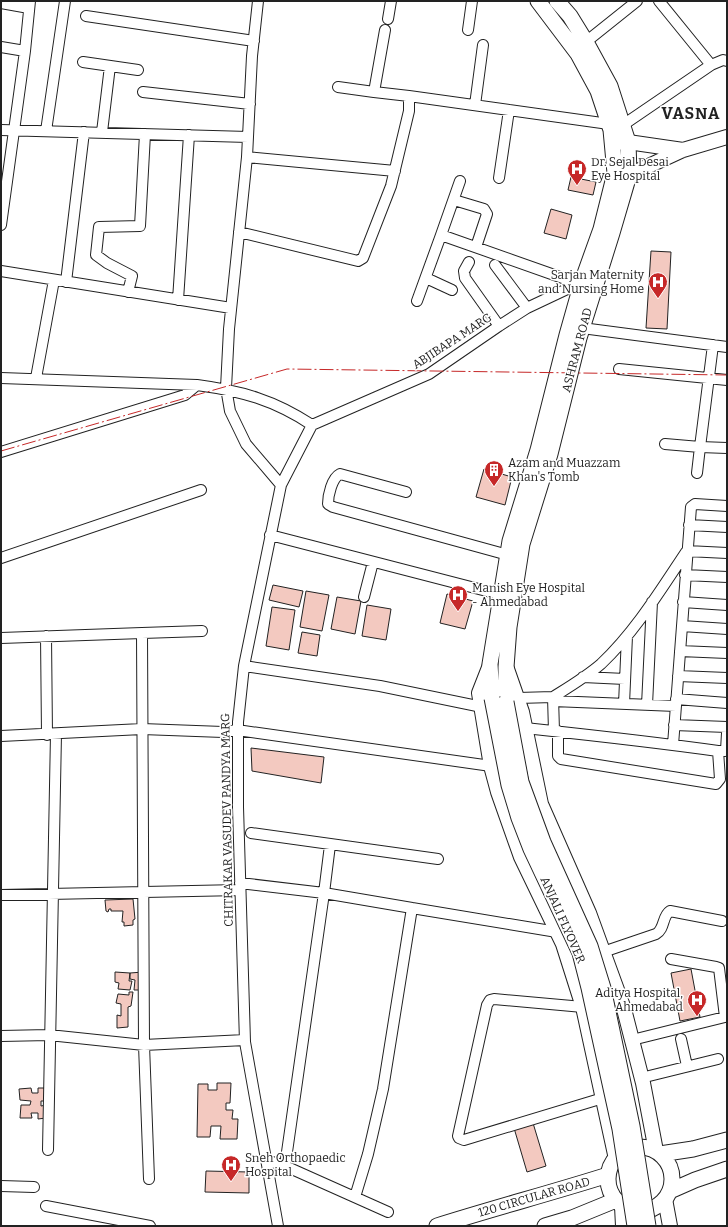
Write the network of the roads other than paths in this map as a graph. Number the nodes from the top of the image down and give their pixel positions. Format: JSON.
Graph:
{"nodes":[{"id":1,"x":65,"y":1,"type":"edge"},
{"id":2,"x":258,"y":1,"type":"edge"},
{"id":3,"x":391,"y":1,"type":"edge"},
{"id":4,"x":472,"y":1,"type":"edge"},
{"id":5,"x":538,"y":1,"type":"edge"},
{"id":6,"x":557,"y":1,"type":"edge"},
{"id":7,"x":637,"y":1,"type":"edge"},
{"id":8,"x":659,"y":1,"type":"edge"},
{"id":9,"x":1,"y":3,"type":"edge"},
{"id":10,"x":30,"y":4,"type":"edge"},
{"id":11,"x":86,"y":16,"type":"dead end"},
{"id":12,"x":388,"y":19,"type":"dead end"},
{"id":13,"x":385,"y":30,"type":"dead end"},
{"id":14,"x":468,"y":30,"type":"dead end"},
{"id":15,"x":254,"y":41,"type":"junction"},
{"id":16,"x":483,"y":45,"type":"dead end"},
{"id":17,"x":581,"y":46,"type":"junction"},
{"id":18,"x":1,"y":47,"type":"edge"},
{"id":19,"x":25,"y":51,"type":"junction"},
{"id":20,"x":726,"y":59,"type":"edge"},
{"id":21,"x":83,"y":62,"type":"dead end"},
{"id":22,"x":711,"y":65,"type":"junction"},
{"id":23,"x":110,"y":66,"type":"junction"},
{"id":24,"x":138,"y":70,"type":"dead end"},
{"id":25,"x":338,"y":87,"type":"dead end"},
{"id":26,"x":143,"y":92,"type":"dead end"},
{"id":27,"x":374,"y":92,"type":"junction"},
{"id":28,"x":409,"y":96,"type":"junction"},
{"id":29,"x":250,"y":104,"type":"junction"},
{"id":30,"x":476,"y":105,"type":"junction"},
{"id":31,"x":510,"y":110,"type":"junction"},
{"id":32,"x":616,"y":125,"type":"junction"},
{"id":33,"x":1,"y":130,"type":"edge"},
{"id":34,"x":13,"y":130,"type":"junction"},
{"id":35,"x":46,"y":131,"type":"junction"},
{"id":36,"x":84,"y":132,"type":"junction"},
{"id":37,"x":102,"y":132,"type":"junction"},
{"id":38,"x":145,"y":134,"type":"junction"},
{"id":39,"x":190,"y":135,"type":"junction"},
{"id":40,"x":248,"y":137,"type":"junction"},
{"id":41,"x":727,"y":138,"type":"edge"},
{"id":42,"x":628,"y":142,"type":"junction"},
{"id":43,"x":612,"y":143,"type":"junction"},
{"id":44,"x":683,"y":150,"type":"junction"},
{"id":45,"x":247,"y":157,"type":"junction"},
{"id":46,"x":395,"y":171,"type":"junction"},
{"id":47,"x":622,"y":174,"type":"junction"},
{"id":48,"x":499,"y":178,"type":"dead end"},
{"id":49,"x":460,"y":181,"type":"dead end"},
{"id":50,"x":454,"y":200,"type":"junction"},
{"id":51,"x":1,"y":225,"type":"edge"},
{"id":52,"x":239,"y":232,"type":"junction"},
{"id":53,"x":442,"y":235,"type":"junction"},
{"id":54,"x":476,"y":247,"type":"junction"},
{"id":55,"x":469,"y":262,"type":"dead end"},
{"id":56,"x":495,"y":264,"type":"dead end"},
{"id":57,"x":1,"y":271,"type":"edge"},
{"id":58,"x":426,"y":278,"type":"junction"},
{"id":59,"x":54,"y":280,"type":"junction"},
{"id":60,"x":66,"y":282,"type":"junction"},
{"id":61,"x":579,"y":283,"type":"junction"},
{"id":62,"x":452,"y":290,"type":"dead end"},
{"id":63,"x":128,"y":292,"type":"junction"},
{"id":64,"x":178,"y":300,"type":"junction"},
{"id":65,"x":417,"y":301,"type":"dead end"},
{"id":66,"x":231,"y":308,"type":"junction"},
{"id":67,"x":527,"y":308,"type":"junction"},
{"id":68,"x":499,"y":326,"type":"junction"},
{"id":69,"x":582,"y":328,"type":"junction"},
{"id":70,"x":713,"y":346,"type":"junction"},
{"id":71,"x":727,"y":347,"type":"edge"},
{"id":72,"x":619,"y":369,"type":"dead end"},
{"id":73,"x":1,"y":378,"type":"edge"},
{"id":74,"x":36,"y":378,"type":"junction"},
{"id":75,"x":709,"y":378,"type":"junction"},
{"id":76,"x":727,"y":380,"type":"edge"},
{"id":77,"x":197,"y":385,"type":"junction"},
{"id":78,"x":226,"y":388,"type":"junction"},
{"id":79,"x":312,"y":425,"type":"junction"},
{"id":80,"x":665,"y":444,"type":"dead end"},
{"id":81,"x":700,"y":447,"type":"junction"},
{"id":82,"x":727,"y":448,"type":"edge"},
{"id":83,"x":1,"y":452,"type":"edge"},
{"id":84,"x":697,"y":473,"type":"dead end"},
{"id":85,"x":281,"y":485,"type":"junction"},
{"id":86,"x":202,"y":490,"type":"dead end"},
{"id":87,"x":406,"y":492,"type":"dead end"},
{"id":88,"x":727,"y":506,"type":"edge"},
{"id":89,"x":690,"y":525,"type":"junction"},
{"id":90,"x":727,"y":527,"type":"edge"},
{"id":91,"x":270,"y":535,"type":"junction"},
{"id":92,"x":687,"y":551,"type":"junction"},
{"id":93,"x":727,"y":553,"type":"edge"},
{"id":94,"x":508,"y":555,"type":"junction"},
{"id":95,"x":1,"y":558,"type":"edge"},
{"id":96,"x":373,"y":562,"type":"junction"},
{"id":97,"x":685,"y":574,"type":"junction"},
{"id":98,"x":727,"y":577,"type":"edge"},
{"id":99,"x":502,"y":595,"type":"junction"},
{"id":100,"x":364,"y":597,"type":"dead end"},
{"id":101,"x":652,"y":602,"type":"junction"},
{"id":102,"x":683,"y":602,"type":"junction"},
{"id":103,"x":727,"y":605,"type":"edge"},
{"id":104,"x":682,"y":626,"type":"junction"},
{"id":105,"x":727,"y":628,"type":"edge"},
{"id":106,"x":202,"y":631,"type":"dead end"},
{"id":107,"x":142,"y":633,"type":"junction"},
{"id":108,"x":46,"y":636,"type":"junction"},
{"id":109,"x":627,"y":636,"type":"junction"},
{"id":110,"x":1,"y":638,"type":"edge"},
{"id":111,"x":680,"y":651,"type":"junction"},
{"id":112,"x":727,"y":653,"type":"edge"},
{"id":113,"x":490,"y":664,"type":"joint"},
{"id":114,"x":244,"y":666,"type":"junction"},
{"id":115,"x":506,"y":667,"type":"joint"},
{"id":116,"x":678,"y":676,"type":"junction"},
{"id":117,"x":583,"y":678,"type":"junction"},
{"id":118,"x":727,"y":678,"type":"edge"},
{"id":119,"x":625,"y":679,"type":"junction"},
{"id":120,"x":553,"y":699,"type":"junction"},
{"id":121,"x":499,"y":701,"type":"junction"},
{"id":122,"x":676,"y":703,"type":"junction"},
{"id":123,"x":727,"y":703,"type":"edge"},
{"id":124,"x":624,"y":704,"type":"junction"},
{"id":125,"x":647,"y":705,"type":"junction"},
{"id":126,"x":674,"y":725,"type":"junction"},
{"id":127,"x":727,"y":727,"type":"edge"},
{"id":128,"x":525,"y":728,"type":"junction"},
{"id":129,"x":142,"y":729,"type":"junction"},
{"id":130,"x":238,"y":730,"type":"junction"},
{"id":131,"x":556,"y":731,"type":"junction"},
{"id":132,"x":727,"y":733,"type":"edge"},
{"id":133,"x":51,"y":734,"type":"junction"},
{"id":134,"x":1,"y":736,"type":"edge"},
{"id":135,"x":673,"y":745,"type":"junction"},
{"id":136,"x":718,"y":751,"type":"junction"},
{"id":137,"x":491,"y":766,"type":"junction"},
{"id":138,"x":252,"y":833,"type":"dead end"},
{"id":139,"x":330,"y":845,"type":"junction"},
{"id":140,"x":438,"y":860,"type":"dead end"},
{"id":141,"x":240,"y":887,"type":"junction"},
{"id":142,"x":142,"y":892,"type":"junction"},
{"id":143,"x":52,"y":893,"type":"junction"},
{"id":144,"x":324,"y":893,"type":"junction"},
{"id":145,"x":1,"y":895,"type":"edge"},
{"id":146,"x":412,"y":908,"type":"junction"},
{"id":147,"x":722,"y":920,"type":"dead end"},
{"id":148,"x":557,"y":932,"type":"junction"},
{"id":149,"x":603,"y":952,"type":"junction"},
{"id":150,"x":671,"y":959,"type":"dead end"},
{"id":151,"x":583,"y":1007,"type":"junction"},
{"id":152,"x":49,"y":1035,"type":"junction"},
{"id":153,"x":1,"y":1036,"type":"edge"},
{"id":154,"x":681,"y":1039,"type":"dead end"},
{"id":155,"x":245,"y":1040,"type":"junction"},
{"id":156,"x":632,"y":1040,"type":"junction"},
{"id":157,"x":144,"y":1045,"type":"junction"},
{"id":158,"x":718,"y":1059,"type":"dead end"},
{"id":159,"x":687,"y":1066,"type":"junction"},
{"id":160,"x":641,"y":1078,"type":"junction"},
{"id":161,"x":603,"y":1098,"type":"junction"},
{"id":162,"x":727,"y":1140,"type":"edge"},
{"id":163,"x":48,"y":1150,"type":"dead end"},
{"id":164,"x":658,"y":1153,"type":"junction"},
{"id":165,"x":616,"y":1159,"type":"junction"},
{"id":166,"x":266,"y":1160,"type":"junction"},
{"id":167,"x":285,"y":1166,"type":"junction"},
{"id":168,"x":727,"y":1169,"type":"edge"},
{"id":169,"x":608,"y":1175,"type":"junction"},
{"id":170,"x":150,"y":1179,"type":"dead end"},
{"id":171,"x":1,"y":1186,"type":"edge"},
{"id":172,"x":34,"y":1187,"type":"dead end"},
{"id":173,"x":667,"y":1195,"type":"junction"},
{"id":174,"x":355,"y":1197,"type":"junction"},
{"id":175,"x":619,"y":1203,"type":"junction"},
{"id":176,"x":46,"y":1206,"type":"dead end"},
{"id":177,"x":388,"y":1212,"type":"dead end"},
{"id":178,"x":95,"y":1221,"type":"edge"},
{"id":179,"x":573,"y":1222,"type":"edge"},
{"id":180,"x":150,"y":1226,"type":"edge"},
{"id":181,"x":278,"y":1226,"type":"edge"},
{"id":182,"x":437,"y":1226,"type":"edge"},
{"id":183,"x":545,"y":1226,"type":"edge"},
{"id":184,"x":623,"y":1226,"type":"edge"},
{"id":185,"x":635,"y":1226,"type":"edge"},
{"id":186,"x":648,"y":1226,"type":"edge"},
{"id":187,"x":670,"y":1226,"type":"edge"}],
"edges":[{"from":1,"to":35,"type":"street"},
{"from":2,"to":15,"type":"street"},
{"from":3,"to":12,"type":"street"},
{"from":4,"to":14,"type":"street"},
{"from":5,"to":17,"type":"main road","name":"ASHRAM ROAD"},
{"from":6,"to":17,"type":"main road","name":"ASHRAM ROAD"},
{"from":7,"to":17,"type":"street"},
{"from":8,"to":22,"type":"street"},
{"from":9,"to":10,"type":"street"},
{"from":10,"to":19,"type":"street"},
{"from":11,"to":15,"type":"street"},
{"from":13,"to":27,"type":"street"},
{"from":15,"to":29,"type":"street"},
{"from":16,"to":30,"type":"street"},
{"from":17,"to":32,"type":"main road","name":"ASHRAM ROAD"},
{"from":18,"to":19,"type":"street"},
{"from":19,"to":34,"type":"street"},
{"from":20,"to":22,"type":"street"},
{"from":21,"to":23,"type":"street"},
{"from":22,"to":32,"type":"street"},
{"from":23,"to":24,"type":"street"},
{"from":23,"to":37,"type":"street"},
{"from":25,"to":27,"type":"street"},
{"from":26,"to":29,"type":"street"},
{"from":27,"to":28,"type":"street"},
{"from":28,"to":30,"type":"street"},
{"from":28,"to":46,"type":"street"},
{"from":29,"to":40,"type":"street"},
{"from":30,"to":31,"type":"street"},
{"from":31,"to":32,"type":"street"},
{"from":31,"to":48,"type":"street"},
{"from":32,"to":42,"type":"main road","name":"ASHRAM ROAD"},
{"from":32,"to":43,"type":"main road","name":"ASHRAM ROAD"},
{"from":33,"to":34,"type":"street"},
{"from":34,"to":35,"type":"street"},
{"from":34,"to":51,"type":"street"},
{"from":35,"to":36,"type":"street"},
{"from":36,"to":37,"type":"street"},
{"from":36,"to":60,"type":"street"},
{"from":37,"to":38,"type":"street"},
{"from":38,"to":39,"type":"street"},
{"from":38,"to":63,"type":"street"},
{"from":39,"to":40,"type":"street"},
{"from":39,"to":64,"type":"street"},
{"from":40,"to":45,"type":"street"},
{"from":41,"to":44,"type":"street"},
{"from":42,"to":43,"type":"street"},
{"from":42,"to":44,"type":"street"},
{"from":42,"to":47,"type":"main road","name":"ASHRAM ROAD"},
{"from":43,"to":47,"type":"main road","name":"ASHRAM ROAD"},
{"from":44,"to":47,"type":"street"},
{"from":45,"to":46,"type":"street"},
{"from":45,"to":52,"type":"street"},
{"from":46,"to":52,"type":"street"},
{"from":47,"to":61,"type":"main road","name":"ASHRAM ROAD"},
{"from":47,"to":69,"type":"main road","name":"ASHRAM ROAD"},
{"from":49,"to":50,"type":"street"},
{"from":50,"to":53,"type":"street"},
{"from":50,"to":54,"type":"street"},
{"from":52,"to":66,"type":"street"},
{"from":53,"to":54,"type":"street"},
{"from":53,"to":58,"type":"street"},
{"from":54,"to":61,"type":"street"},
{"from":55,"to":68,"type":"street"},
{"from":56,"to":67,"type":"street"},
{"from":57,"to":59,"type":"street"},
{"from":58,"to":62,"type":"street"},
{"from":58,"to":65,"type":"street"},
{"from":59,"to":60,"type":"street"},
{"from":59,"to":74,"type":"street"},
{"from":60,"to":63,"type":"street"},
{"from":61,"to":67,"type":"street","name":"ABJIBAPA MARG"},
{"from":61,"to":94,"type":"main road","name":"ASHRAM ROAD"},
{"from":63,"to":64,"type":"street"},
{"from":64,"to":66,"type":"street"},
{"from":66,"to":78,"type":"street"},
{"from":67,"to":68,"type":"street","name":"ABJIBAPA MARG"},
{"from":68,"to":79,"type":"street","name":"ABJIBAPA MARG"},
{"from":69,"to":70,"type":"street"},
{"from":69,"to":115,"type":"main road","name":"ASHRAM ROAD"},
{"from":70,"to":71,"type":"street"},
{"from":70,"to":75,"type":"street"},
{"from":72,"to":75,"type":"street"},
{"from":73,"to":74,"type":"street"},
{"from":74,"to":77,"type":"street"},
{"from":75,"to":76,"type":"street"},
{"from":75,"to":81,"type":"street"},
{"from":77,"to":78,"type":"street"},
{"from":77,"to":83,"type":"street"},
{"from":78,"to":79,"type":"street"},
{"from":78,"to":85,"type":"street"},
{"from":79,"to":85,"type":"street","name":"CHITRAKAR VASUDEV PANDYA MARG"},
{"from":80,"to":81,"type":"street"},
{"from":81,"to":82,"type":"street"},
{"from":81,"to":84,"type":"street"},
{"from":85,"to":91,"type":"street","name":"CHITRAKAR VASUDEV PANDYA MARG"},
{"from":86,"to":95,"type":"street"},
{"from":87,"to":94,"type":"street"},
{"from":88,"to":89,"type":"street"},
{"from":89,"to":90,"type":"street"},
{"from":89,"to":92,"type":"street"},
{"from":91,"to":96,"type":"street"},
{"from":91,"to":114,"type":"street","name":"CHITRAKAR VASUDEV PANDYA MARG"},
{"from":92,"to":93,"type":"street"},
{"from":92,"to":97,"type":"street"},
{"from":92,"to":101,"type":"street"},
{"from":94,"to":99,"type":"main road","name":"ASHRAM ROAD"},
{"from":96,"to":99,"type":"street"},
{"from":96,"to":100,"type":"street"},
{"from":97,"to":98,"type":"street"},
{"from":97,"to":102,"type":"street"},
{"from":99,"to":113,"type":"main road","name":"ASHRAM ROAD"},
{"from":101,"to":109,"type":"street"},
{"from":101,"to":125,"type":"street"},
{"from":102,"to":103,"type":"street"},
{"from":102,"to":104,"type":"street"},
{"from":104,"to":105,"type":"street"},
{"from":104,"to":111,"type":"street"},
{"from":106,"to":107,"type":"street"},
{"from":107,"to":108,"type":"street"},
{"from":107,"to":129,"type":"street"},
{"from":108,"to":110,"type":"street"},
{"from":108,"to":133,"type":"street"},
{"from":109,"to":117,"type":"street"},
{"from":109,"to":119,"type":"street"},
{"from":111,"to":112,"type":"street"},
{"from":111,"to":116,"type":"street"},
{"from":113,"to":121,"type":"main road","name":"ANJALI FLYOVER"},
{"from":114,"to":121,"type":"street"},
{"from":114,"to":130,"type":"street","name":"CHITRAKAR VASUDEV PANDYA MARG"},
{"from":115,"to":121,"type":"main road","name":"ANJALI FLYOVER"},
{"from":116,"to":118,"type":"street"},
{"from":116,"to":122,"type":"street"},
{"from":117,"to":119,"type":"street"},
{"from":117,"to":120,"type":"street"},
{"from":119,"to":124,"type":"street"},
{"from":120,"to":121,"type":"street"},
{"from":120,"to":124,"type":"street"},
{"from":120,"to":131,"type":"street"},
{"from":121,"to":128,"type":"street"},
{"from":121,"to":137,"type":"street"},
{"from":121,"to":185,"type":"main road","name":"ANJALI FLYOVER","bridge":true},
{"from":121,"to":186,"type":"main road","name":"ANJALI FLYOVER","bridge":true},
{"from":122,"to":123,"type":"street"},
{"from":122,"to":125,"type":"street"},
{"from":122,"to":126,"type":"street"},
{"from":124,"to":125,"type":"street"},
{"from":126,"to":127,"type":"street"},
{"from":126,"to":135,"type":"street"},
{"from":128,"to":131,"type":"street"},
{"from":128,"to":149,"type":"street"},
{"from":129,"to":130,"type":"street"},
{"from":129,"to":133,"type":"street"},
{"from":129,"to":142,"type":"street"},
{"from":130,"to":137,"type":"street"},
{"from":130,"to":141,"type":"street","name":"CHITRAKAR VASUDEV PANDYA MARG"},
{"from":131,"to":135,"type":"street"},
{"from":131,"to":136,"type":"street"},
{"from":132,"to":136,"type":"street"},
{"from":133,"to":134,"type":"street"},
{"from":133,"to":143,"type":"street"},
{"from":135,"to":136,"type":"street"},
{"from":137,"to":148,"type":"street"},
{"from":138,"to":139,"type":"street"},
{"from":139,"to":140,"type":"street"},
{"from":139,"to":144,"type":"street"},
{"from":141,"to":142,"type":"street"},
{"from":141,"to":144,"type":"street"},
{"from":141,"to":155,"type":"street","name":"CHITRAKAR VASUDEV PANDYA MARG"},
{"from":142,"to":143,"type":"street"},
{"from":142,"to":157,"type":"street"},
{"from":143,"to":145,"type":"street"},
{"from":143,"to":152,"type":"street"},
{"from":144,"to":146,"type":"street"},
{"from":144,"to":167,"type":"street"},
{"from":146,"to":148,"type":"street"},
{"from":146,"to":174,"type":"street"},
{"from":147,"to":149,"type":"street"},
{"from":148,"to":151,"type":"street"},
{"from":149,"to":156,"type":"street"},
{"from":150,"to":156,"type":"street"},
{"from":151,"to":161,"type":"street"},
{"from":151,"to":161,"type":"street"},
{"from":152,"to":153,"type":"street"},
{"from":152,"to":157,"type":"street"},
{"from":152,"to":163,"type":"street"},
{"from":154,"to":159,"type":"street"},
{"from":155,"to":157,"type":"street"},
{"from":155,"to":166,"type":"street","name":"CHITRAKAR VASUDEV PANDYA MARG"},
{"from":156,"to":160,"type":"street"},
{"from":157,"to":170,"type":"street"},
{"from":158,"to":159,"type":"street"},
{"from":159,"to":160,"type":"street"},
{"from":160,"to":164,"type":"street"},
{"from":161,"to":165,"type":"street"},
{"from":162,"to":164,"type":"main road"},
{"from":164,"to":165,"type":"main road"},
{"from":164,"to":173,"type":"main road"},
{"from":165,"to":169,"type":"main road"},
{"from":166,"to":167,"type":"street"},
{"from":166,"to":181,"type":"street","name":"CHITRAKAR VASUDEV PANDYA MARG"},
{"from":167,"to":174,"type":"street"},
{"from":168,"to":173,"type":"main road"},
{"from":169,"to":175,"type":"main road"},
{"from":169,"to":182,"type":"main road","name":"120 CIRCULAR ROAD"},
{"from":171,"to":172,"type":"street"},
{"from":173,"to":175,"type":"main road"},
{"from":173,"to":187,"type":"street"},
{"from":174,"to":177,"type":"street"},
{"from":175,"to":179,"type":"main road"},
{"from":175,"to":184,"type":"street"},
{"from":176,"to":178,"type":"street"},
{"from":178,"to":180,"type":"street"},
{"from":179,"to":183,"type":"main road"}]}
